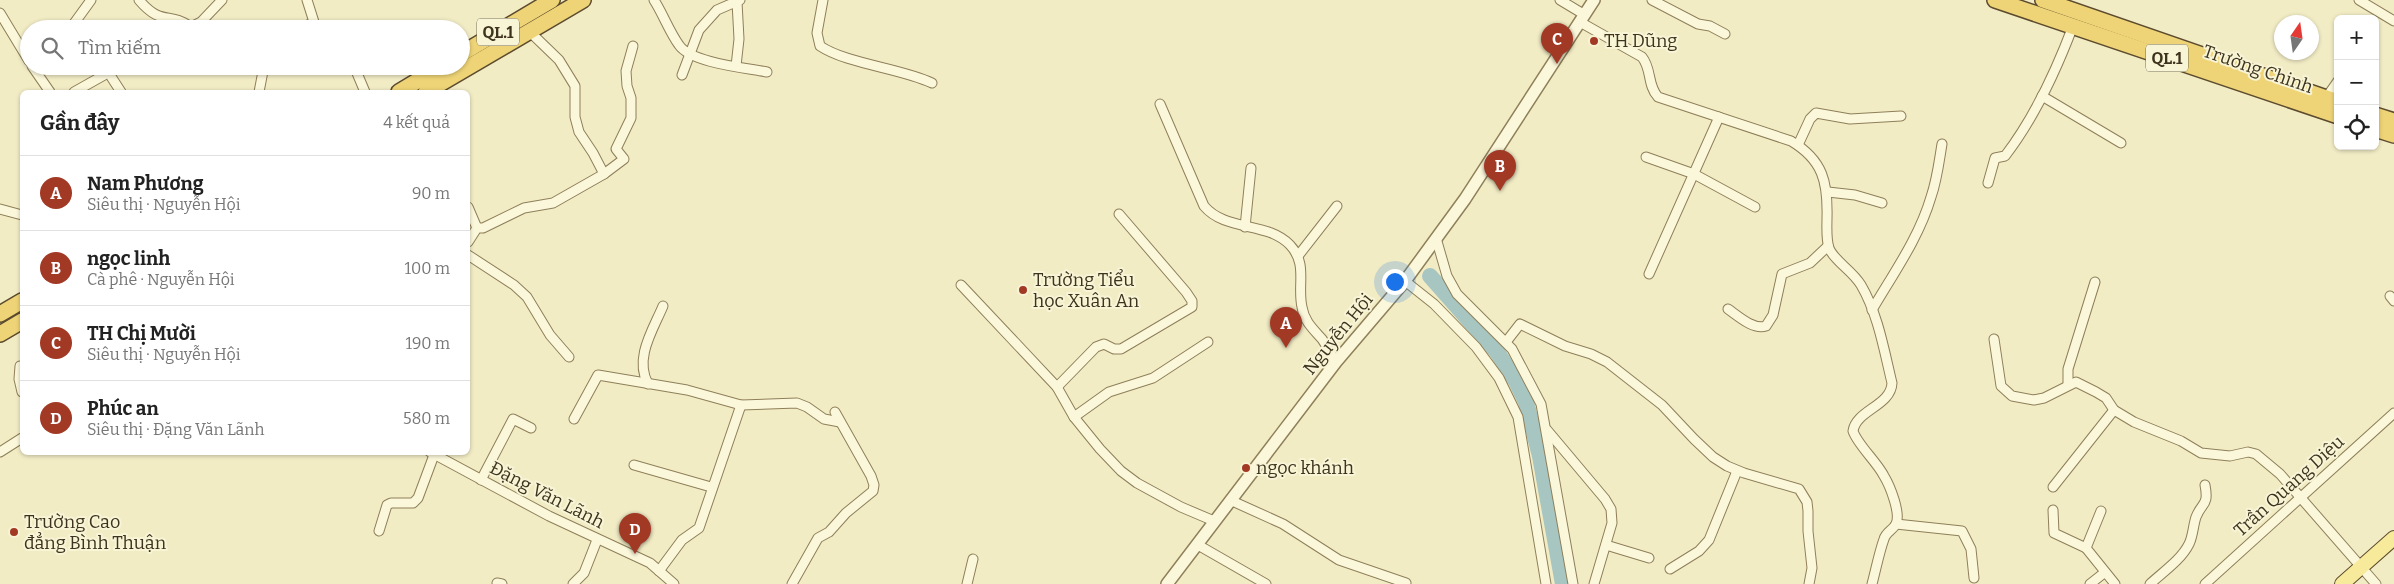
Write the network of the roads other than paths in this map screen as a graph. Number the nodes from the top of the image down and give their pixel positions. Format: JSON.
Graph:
{"nodes":[{"id":1,"x":91,"y":0,"type":"edge"},
{"id":2,"x":139,"y":0,"type":"edge"},
{"id":3,"x":222,"y":0,"type":"edge"},
{"id":4,"x":307,"y":0,"type":"edge"},
{"id":5,"x":552,"y":0,"type":"edge"},
{"id":6,"x":583,"y":0,"type":"edge"},
{"id":7,"x":654,"y":0,"type":"edge"},
{"id":8,"x":823,"y":0,"type":"edge"},
{"id":9,"x":1560,"y":0,"type":"edge"},
{"id":10,"x":1594,"y":0,"type":"edge"},
{"id":11,"x":1652,"y":0,"type":"edge"},
{"id":12,"x":1995,"y":0,"type":"edge"},
{"id":13,"x":2043,"y":0,"type":"edge"},
{"id":14,"x":2359,"y":0,"type":"edge"},
{"id":15,"x":738,"y":1,"type":"edge"},
{"id":16,"x":0,"y":13,"type":"edge"},
{"id":17,"x":1582,"y":18,"type":"junction"},
{"id":18,"x":77,"y":20,"type":"edge"},
{"id":19,"x":181,"y":20,"type":"edge"},
{"id":20,"x":203,"y":20,"type":"edge"},
{"id":21,"x":315,"y":20,"type":"edge"},
{"id":22,"x":2394,"y":21,"type":"edge"},
{"id":23,"x":2073,"y":26,"type":"junction"},
{"id":24,"x":535,"y":28,"type":"junction"},
{"id":25,"x":1725,"y":34,"type":"dead end"},
{"id":26,"x":20,"y":46,"type":"edge"},
{"id":27,"x":632,"y":46,"type":"dead end"},
{"id":28,"x":470,"y":49,"type":"edge"},
{"id":29,"x":690,"y":53,"type":"junction"},
{"id":30,"x":470,"y":66,"type":"edge"},
{"id":31,"x":736,"y":66,"type":"junction"},
{"id":32,"x":768,"y":72,"type":"dead end"},
{"id":33,"x":39,"y":75,"type":"edge"},
{"id":34,"x":104,"y":75,"type":"edge"},
{"id":35,"x":110,"y":75,"type":"edge"},
{"id":36,"x":262,"y":75,"type":"edge"},
{"id":37,"x":357,"y":75,"type":"edge"},
{"id":38,"x":427,"y":75,"type":"edge"},
{"id":39,"x":455,"y":75,"type":"edge"},
{"id":40,"x":682,"y":75,"type":"dead end"},
{"id":41,"x":932,"y":83,"type":"dead end"},
{"id":42,"x":49,"y":90,"type":"edge"},
{"id":43,"x":78,"y":90,"type":"edge"},
{"id":44,"x":120,"y":90,"type":"edge"},
{"id":45,"x":259,"y":90,"type":"edge"},
{"id":46,"x":363,"y":90,"type":"edge"},
{"id":47,"x":402,"y":90,"type":"edge"},
{"id":48,"x":429,"y":90,"type":"edge"},
{"id":49,"x":2042,"y":96,"type":"junction"},
{"id":50,"x":2332,"y":100,"type":"edge"},
{"id":51,"x":1160,"y":104,"type":"dead end"},
{"id":52,"x":2334,"y":115,"type":"edge"},
{"id":53,"x":1901,"y":116,"type":"dead end"},
{"id":54,"x":2379,"y":116,"type":"edge"},
{"id":55,"x":1719,"y":117,"type":"junction"},
{"id":56,"x":2394,"y":121,"type":"edge"},
{"id":57,"x":2379,"y":130,"type":"edge"},
{"id":58,"x":2394,"y":135,"type":"edge"},
{"id":59,"x":1942,"y":144,"type":"dead end"},
{"id":60,"x":2122,"y":144,"type":"dead end"},
{"id":61,"x":1798,"y":145,"type":"junction"},
{"id":62,"x":1646,"y":157,"type":"dead end"},
{"id":63,"x":1251,"y":168,"type":"dead end"},
{"id":64,"x":604,"y":174,"type":"junction"},
{"id":65,"x":1694,"y":174,"type":"junction"},
{"id":66,"x":1988,"y":183,"type":"dead end"},
{"id":67,"x":1828,"y":192,"type":"junction"},
{"id":68,"x":1882,"y":203,"type":"dead end"},
{"id":69,"x":1337,"y":206,"type":"dead end"},
{"id":70,"x":1755,"y":207,"type":"dead end"},
{"id":71,"x":0,"y":209,"type":"edge"},
{"id":72,"x":470,"y":212,"type":"edge"},
{"id":73,"x":1119,"y":214,"type":"dead end"},
{"id":74,"x":20,"y":215,"type":"edge"},
{"id":75,"x":1245,"y":227,"type":"junction"},
{"id":76,"x":477,"y":228,"type":"junction"},
{"id":77,"x":1436,"y":238,"type":"junction"},
{"id":78,"x":470,"y":239,"type":"edge"},
{"id":79,"x":1828,"y":246,"type":"junction"},
{"id":80,"x":470,"y":256,"type":"edge"},
{"id":81,"x":1298,"y":256,"type":"junction"},
{"id":82,"x":1649,"y":274,"type":"dead end"},
{"id":83,"x":1405,"y":281,"type":"junction"},
{"id":84,"x":2095,"y":282,"type":"dead end"},
{"id":85,"x":961,"y":285,"type":"dead end"},
{"id":86,"x":20,"y":302,"type":"edge"},
{"id":87,"x":663,"y":306,"type":"dead end"},
{"id":88,"x":1728,"y":309,"type":"dead end"},
{"id":89,"x":1872,"y":310,"type":"junction"},
{"id":90,"x":0,"y":314,"type":"edge"},
{"id":91,"x":20,"y":322,"type":"edge"},
{"id":92,"x":0,"y":334,"type":"edge"},
{"id":93,"x":1994,"y":340,"type":"dead end"},
{"id":94,"x":1208,"y":342,"type":"dead end"},
{"id":95,"x":1506,"y":342,"type":"junction"},
{"id":96,"x":569,"y":357,"type":"dead end"},
{"id":97,"x":1336,"y":362,"type":"junction"},
{"id":98,"x":20,"y":366,"type":"dead end"},
{"id":99,"x":20,"y":383,"type":"edge"},
{"id":100,"x":648,"y":384,"type":"junction"},
{"id":101,"x":2068,"y":385,"type":"junction"},
{"id":102,"x":1057,"y":387,"type":"junction"},
{"id":103,"x":741,"y":405,"type":"junction"},
{"id":104,"x":2114,"y":410,"type":"junction"},
{"id":105,"x":835,"y":412,"type":"dead end"},
{"id":106,"x":2394,"y":413,"type":"edge"},
{"id":107,"x":1074,"y":417,"type":"junction"},
{"id":108,"x":574,"y":419,"type":"dead end"},
{"id":109,"x":840,"y":422,"type":"junction"},
{"id":110,"x":531,"y":428,"type":"dead end"},
{"id":111,"x":1546,"y":430,"type":"junction"},
{"id":112,"x":20,"y":439,"type":"edge"},
{"id":113,"x":0,"y":452,"type":"edge"},
{"id":114,"x":432,"y":455,"type":"edge"},
{"id":115,"x":434,"y":455,"type":"edge"},
{"id":116,"x":634,"y":465,"type":"dead end"},
{"id":117,"x":1737,"y":471,"type":"junction"},
{"id":118,"x":481,"y":480,"type":"junction"},
{"id":119,"x":2205,"y":485,"type":"dead end"},
{"id":120,"x":711,"y":487,"type":"junction"},
{"id":121,"x":2053,"y":487,"type":"dead end"},
{"id":122,"x":2301,"y":497,"type":"junction"},
{"id":123,"x":1230,"y":500,"type":"junction"},
{"id":124,"x":2053,"y":510,"type":"dead end"},
{"id":125,"x":2101,"y":511,"type":"dead end"},
{"id":126,"x":1214,"y":521,"type":"junction"},
{"id":127,"x":1896,"y":524,"type":"junction"},
{"id":128,"x":379,"y":532,"type":"dead end"},
{"id":129,"x":2394,"y":538,"type":"edge"},
{"id":130,"x":598,"y":540,"type":"junction"},
{"id":131,"x":1606,"y":544,"type":"junction"},
{"id":132,"x":1198,"y":545,"type":"junction"},
{"id":133,"x":2086,"y":548,"type":"junction"},
{"id":134,"x":1649,"y":558,"type":"dead end"},
{"id":135,"x":973,"y":560,"type":"dead end"},
{"id":136,"x":2360,"y":568,"type":"junction"},
{"id":137,"x":1670,"y":569,"type":"dead end"},
{"id":138,"x":659,"y":570,"type":"junction"},
{"id":139,"x":2104,"y":572,"type":"junction"},
{"id":140,"x":1974,"y":578,"type":"dead end"},
{"id":141,"x":1406,"y":582,"type":"dead end"},
{"id":142,"x":573,"y":584,"type":"edge"},
{"id":143,"x":674,"y":584,"type":"edge"},
{"id":144,"x":792,"y":584,"type":"edge"},
{"id":145,"x":967,"y":584,"type":"edge"},
{"id":146,"x":1167,"y":584,"type":"edge"},
{"id":147,"x":1266,"y":584,"type":"edge"},
{"id":148,"x":1546,"y":584,"type":"edge"},
{"id":149,"x":1573,"y":584,"type":"edge"},
{"id":150,"x":1594,"y":584,"type":"edge"},
{"id":151,"x":1809,"y":584,"type":"edge"},
{"id":152,"x":1872,"y":584,"type":"edge"},
{"id":153,"x":2090,"y":584,"type":"edge"},
{"id":154,"x":2115,"y":584,"type":"edge"},
{"id":155,"x":2150,"y":584,"type":"edge"},
{"id":156,"x":2205,"y":584,"type":"edge"},
{"id":157,"x":2342,"y":584,"type":"edge"},
{"id":158,"x":2376,"y":584,"type":"edge"}],
"edges":[{"from":1,"to":18,"type":"street"},
{"from":2,"to":19,"type":"street"},
{"from":3,"to":20,"type":"street"},
{"from":4,"to":21,"type":"street"},
{"from":5,"to":28,"type":"highway","number":"QL.1"},
{"from":6,"to":24,"type":"highway","number":"QL.1"},
{"from":7,"to":29,"type":"street"},
{"from":8,"to":41,"type":"street"},
{"from":9,"to":17,"type":"street"},
{"from":10,"to":17,"type":"street","name":"Nguyễn Hội"},
{"from":11,"to":25,"type":"street"},
{"from":12,"to":23,"type":"highway","name":"Trường Chinh","number":"QL.1"},
{"from":13,"to":50,"type":"highway","name":"Trường Chinh","number":"QL.1"},
{"from":14,"to":22,"type":"street"},
{"from":15,"to":29,"type":"street"},
{"from":15,"to":31,"type":"street"},
{"from":16,"to":26,"type":"street"},
{"from":17,"to":55,"type":"street"},
{"from":17,"to":77,"type":"street","name":"Nguyễn Hội"},
{"from":23,"to":49,"type":"street"},
{"from":23,"to":52,"type":"highway","name":"Trường Chinh","number":"QL.1"},
{"from":24,"to":30,"type":"highway","number":"QL.1"},
{"from":24,"to":64,"type":"street"},
{"from":27,"to":64,"type":"street"},
{"from":29,"to":31,"type":"street"},
{"from":29,"to":40,"type":"street"},
{"from":31,"to":32,"type":"street"},
{"from":33,"to":42,"type":"street"},
{"from":34,"to":43,"type":"street"},
{"from":35,"to":44,"type":"street"},
{"from":36,"to":45,"type":"street"},
{"from":37,"to":46,"type":"street"},
{"from":38,"to":47,"type":"highway"},
{"from":39,"to":48,"type":"highway","number":"QL.1"},
{"from":49,"to":60,"type":"street"},
{"from":49,"to":66,"type":"street"},
{"from":51,"to":75,"type":"street"},
{"from":53,"to":61,"type":"street"},
{"from":54,"to":56,"type":"highway"},
{"from":55,"to":61,"type":"street"},
{"from":55,"to":65,"type":"street"},
{"from":57,"to":58,"type":"highway"},
{"from":59,"to":89,"type":"street"},
{"from":61,"to":67,"type":"street"},
{"from":62,"to":65,"type":"street"},
{"from":63,"to":75,"type":"street"},
{"from":64,"to":76,"type":"street"},
{"from":65,"to":70,"type":"street"},
{"from":65,"to":82,"type":"street"},
{"from":67,"to":68,"type":"street"},
{"from":67,"to":79,"type":"street"},
{"from":69,"to":81,"type":"street"},
{"from":71,"to":74,"type":"street"},
{"from":72,"to":76,"type":"street"},
{"from":73,"to":102,"type":"street"},
{"from":75,"to":81,"type":"street"},
{"from":76,"to":78,"type":"street"},
{"from":77,"to":83,"type":"street","name":"Nguyễn Hội"},
{"from":77,"to":95,"type":"street"},
{"from":79,"to":88,"type":"street"},
{"from":79,"to":89,"type":"street"},
{"from":80,"to":96,"type":"street"},
{"from":81,"to":97,"type":"street"},
{"from":83,"to":97,"type":"street","name":"Nguyễn Hội"},
{"from":83,"to":148,"type":"street"},
{"from":84,"to":101,"type":"street"},
{"from":85,"to":102,"type":"street"},
{"from":86,"to":90,"type":"highway"},
{"from":87,"to":100,"type":"street"},
{"from":89,"to":127,"type":"street"},
{"from":91,"to":92,"type":"highway"},
{"from":93,"to":101,"type":"street"},
{"from":94,"to":107,"type":"street"},
{"from":95,"to":111,"type":"street"},
{"from":95,"to":117,"type":"street"},
{"from":97,"to":123,"type":"street","name":"Nguyễn Hội"},
{"from":98,"to":99,"type":"street"},
{"from":100,"to":103,"type":"street"},
{"from":100,"to":108,"type":"street"},
{"from":101,"to":104,"type":"street"},
{"from":102,"to":107,"type":"street"},
{"from":103,"to":109,"type":"street"},
{"from":103,"to":120,"type":"street"},
{"from":104,"to":121,"type":"street"},
{"from":104,"to":122,"type":"street"},
{"from":105,"to":109,"type":"street"},
{"from":106,"to":122,"type":"street","name":"Trần Quang Diệu"},
{"from":107,"to":126,"type":"street"},
{"from":109,"to":144,"type":"street"},
{"from":110,"to":118,"type":"street"},
{"from":111,"to":131,"type":"street"},
{"from":111,"to":149,"type":"street"},
{"from":112,"to":113,"type":"street"},
{"from":114,"to":128,"type":"street"},
{"from":115,"to":118,"type":"street","name":"Đặng Văn Lãnh"},
{"from":116,"to":120,"type":"street"},
{"from":117,"to":137,"type":"street"},
{"from":117,"to":151,"type":"street"},
{"from":118,"to":130,"type":"street","name":"Đặng Văn Lãnh"},
{"from":119,"to":155,"type":"street"},
{"from":120,"to":138,"type":"street"},
{"from":122,"to":136,"type":"street"},
{"from":122,"to":156,"type":"street","name":"Trần Quang Diệu"},
{"from":123,"to":126,"type":"street","name":"Nguyễn Hội"},
{"from":123,"to":141,"type":"street"},
{"from":124,"to":133,"type":"street"},
{"from":125,"to":133,"type":"street"},
{"from":126,"to":132,"type":"street","name":"Nguyễn Hội"},
{"from":127,"to":140,"type":"street"},
{"from":127,"to":152,"type":"street"},
{"from":129,"to":136,"type":"main road"},
{"from":130,"to":138,"type":"street","name":"Đặng Văn Lãnh"},
{"from":130,"to":142,"type":"street"},
{"from":131,"to":134,"type":"street"},
{"from":131,"to":150,"type":"street"},
{"from":132,"to":146,"type":"street","name":"Nguyễn Hội"},
{"from":132,"to":147,"type":"street"},
{"from":133,"to":139,"type":"street"},
{"from":135,"to":145,"type":"street"},
{"from":136,"to":157,"type":"main road"},
{"from":136,"to":158,"type":"street"},
{"from":138,"to":143,"type":"street","name":"Đặng Văn Lãnh"},
{"from":139,"to":153,"type":"street"},
{"from":139,"to":154,"type":"street"}]}
